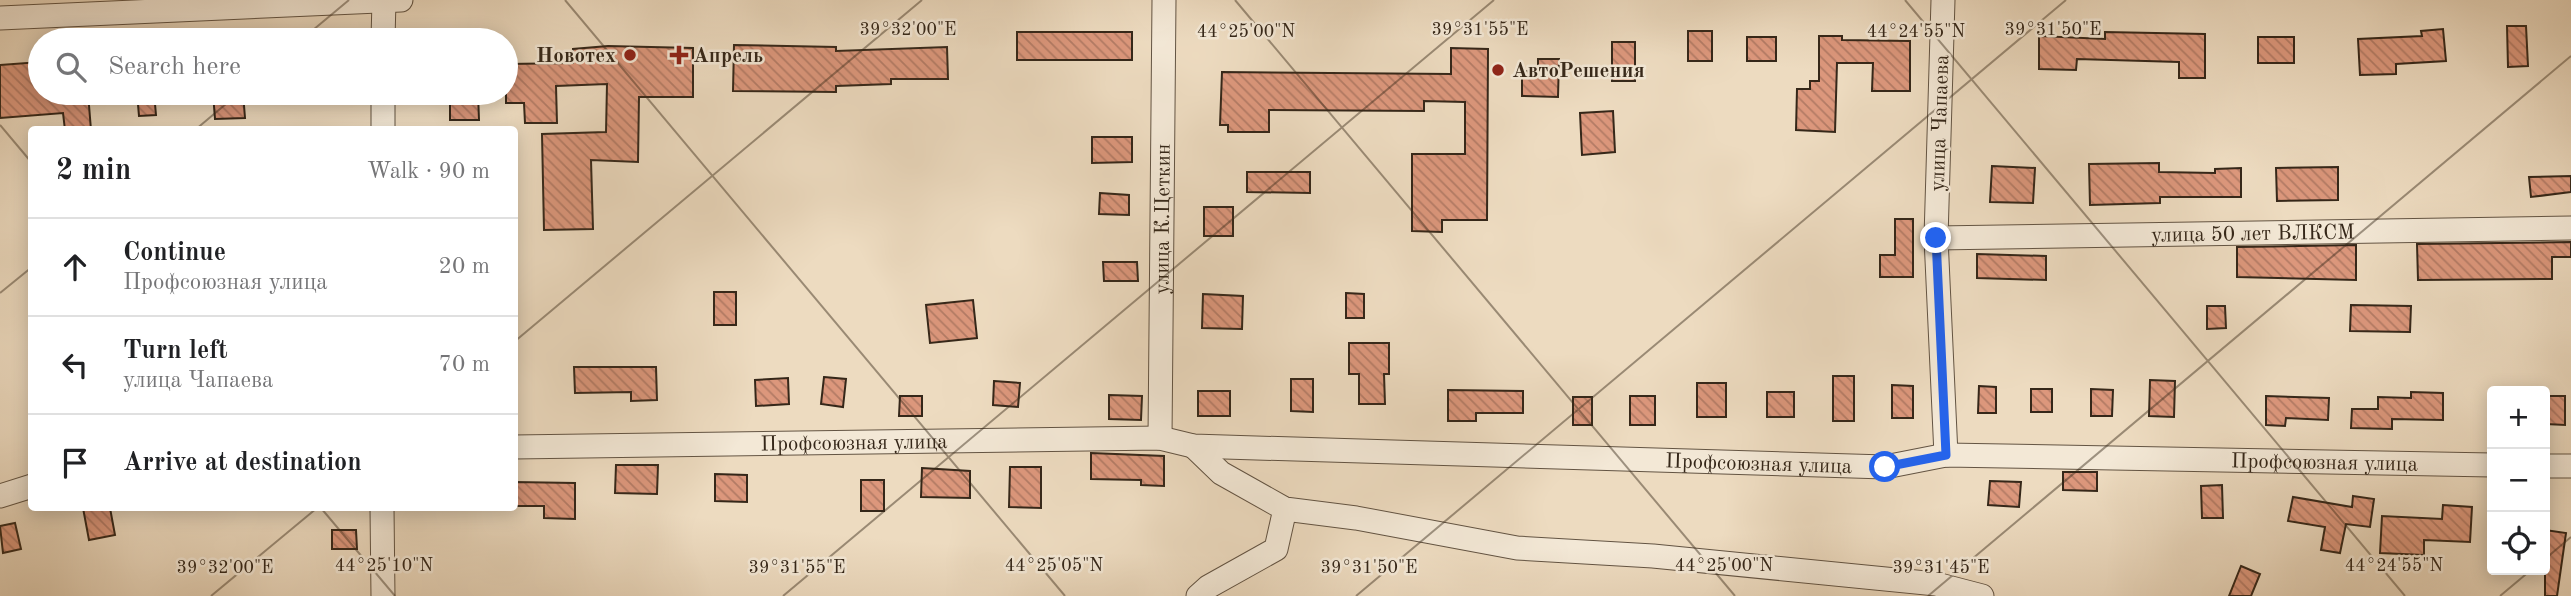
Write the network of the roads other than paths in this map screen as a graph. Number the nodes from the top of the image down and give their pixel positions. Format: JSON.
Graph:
{"nodes":[{"id":1,"x":384,"y":0,"type":"edge"},
{"id":2,"x":401,"y":0,"type":"edge"},
{"id":3,"x":1164,"y":0,"type":"edge"},
{"id":4,"x":1943,"y":0,"type":"edge"},
{"id":5,"x":0,"y":18,"type":"edge"},
{"id":6,"x":383,"y":28,"type":"edge"},
{"id":7,"x":383,"y":105,"type":"edge"},
{"id":8,"x":383,"y":126,"type":"edge"},
{"id":9,"x":2571,"y":229,"type":"edge"},
{"id":10,"x":1936,"y":238,"type":"junction"},
{"id":11,"x":1160,"y":438,"type":"junction"},
{"id":12,"x":1193,"y":446,"type":"junction"},
{"id":13,"x":518,"y":447,"type":"edge"},
{"id":14,"x":1946,"y":455,"type":"junction"},
{"id":15,"x":2487,"y":465,"type":"edge"},
{"id":16,"x":2550,"y":466,"type":"edge"},
{"id":17,"x":2571,"y":466,"type":"edge"},
{"id":18,"x":28,"y":487,"type":"edge"},
{"id":19,"x":0,"y":496,"type":"edge"},
{"id":20,"x":1285,"y":509,"type":"junction"},
{"id":21,"x":382,"y":511,"type":"edge"},
{"id":22,"x":1936,"y":590,"type":"edge"},
{"id":23,"x":383,"y":596,"type":"edge"},
{"id":24,"x":1198,"y":596,"type":"edge"},
{"id":25,"x":1982,"y":596,"type":"edge"}],
"edges":[{"from":1,"to":2,"type":"street"},
{"from":1,"to":5,"type":"street"},
{"from":1,"to":6,"type":"street"},
{"from":3,"to":11,"type":"street","name":"улица К.Цеткин"},
{"from":4,"to":10,"type":"street","name":"улица Чапаева"},
{"from":7,"to":8,"type":"street"},
{"from":9,"to":10,"type":"street","name":"улица 50 лет ВЛКСМ"},
{"from":10,"to":14,"type":"street","name":"улица Чапаева"},
{"from":11,"to":12,"type":"street","name":"Профсоюзная улица"},
{"from":11,"to":13,"type":"street","name":"Профсоюзная улица"},
{"from":12,"to":14,"type":"street","name":"Профсоюзная улица"},
{"from":12,"to":20,"type":"street"},
{"from":14,"to":15,"type":"street","name":"Профсоюзная улица"},
{"from":16,"to":17,"type":"street"},
{"from":18,"to":19,"type":"street"},
{"from":20,"to":22,"type":"street"},
{"from":20,"to":24,"type":"street"},
{"from":21,"to":23,"type":"street"},
{"from":22,"to":25,"type":"street"}]}
